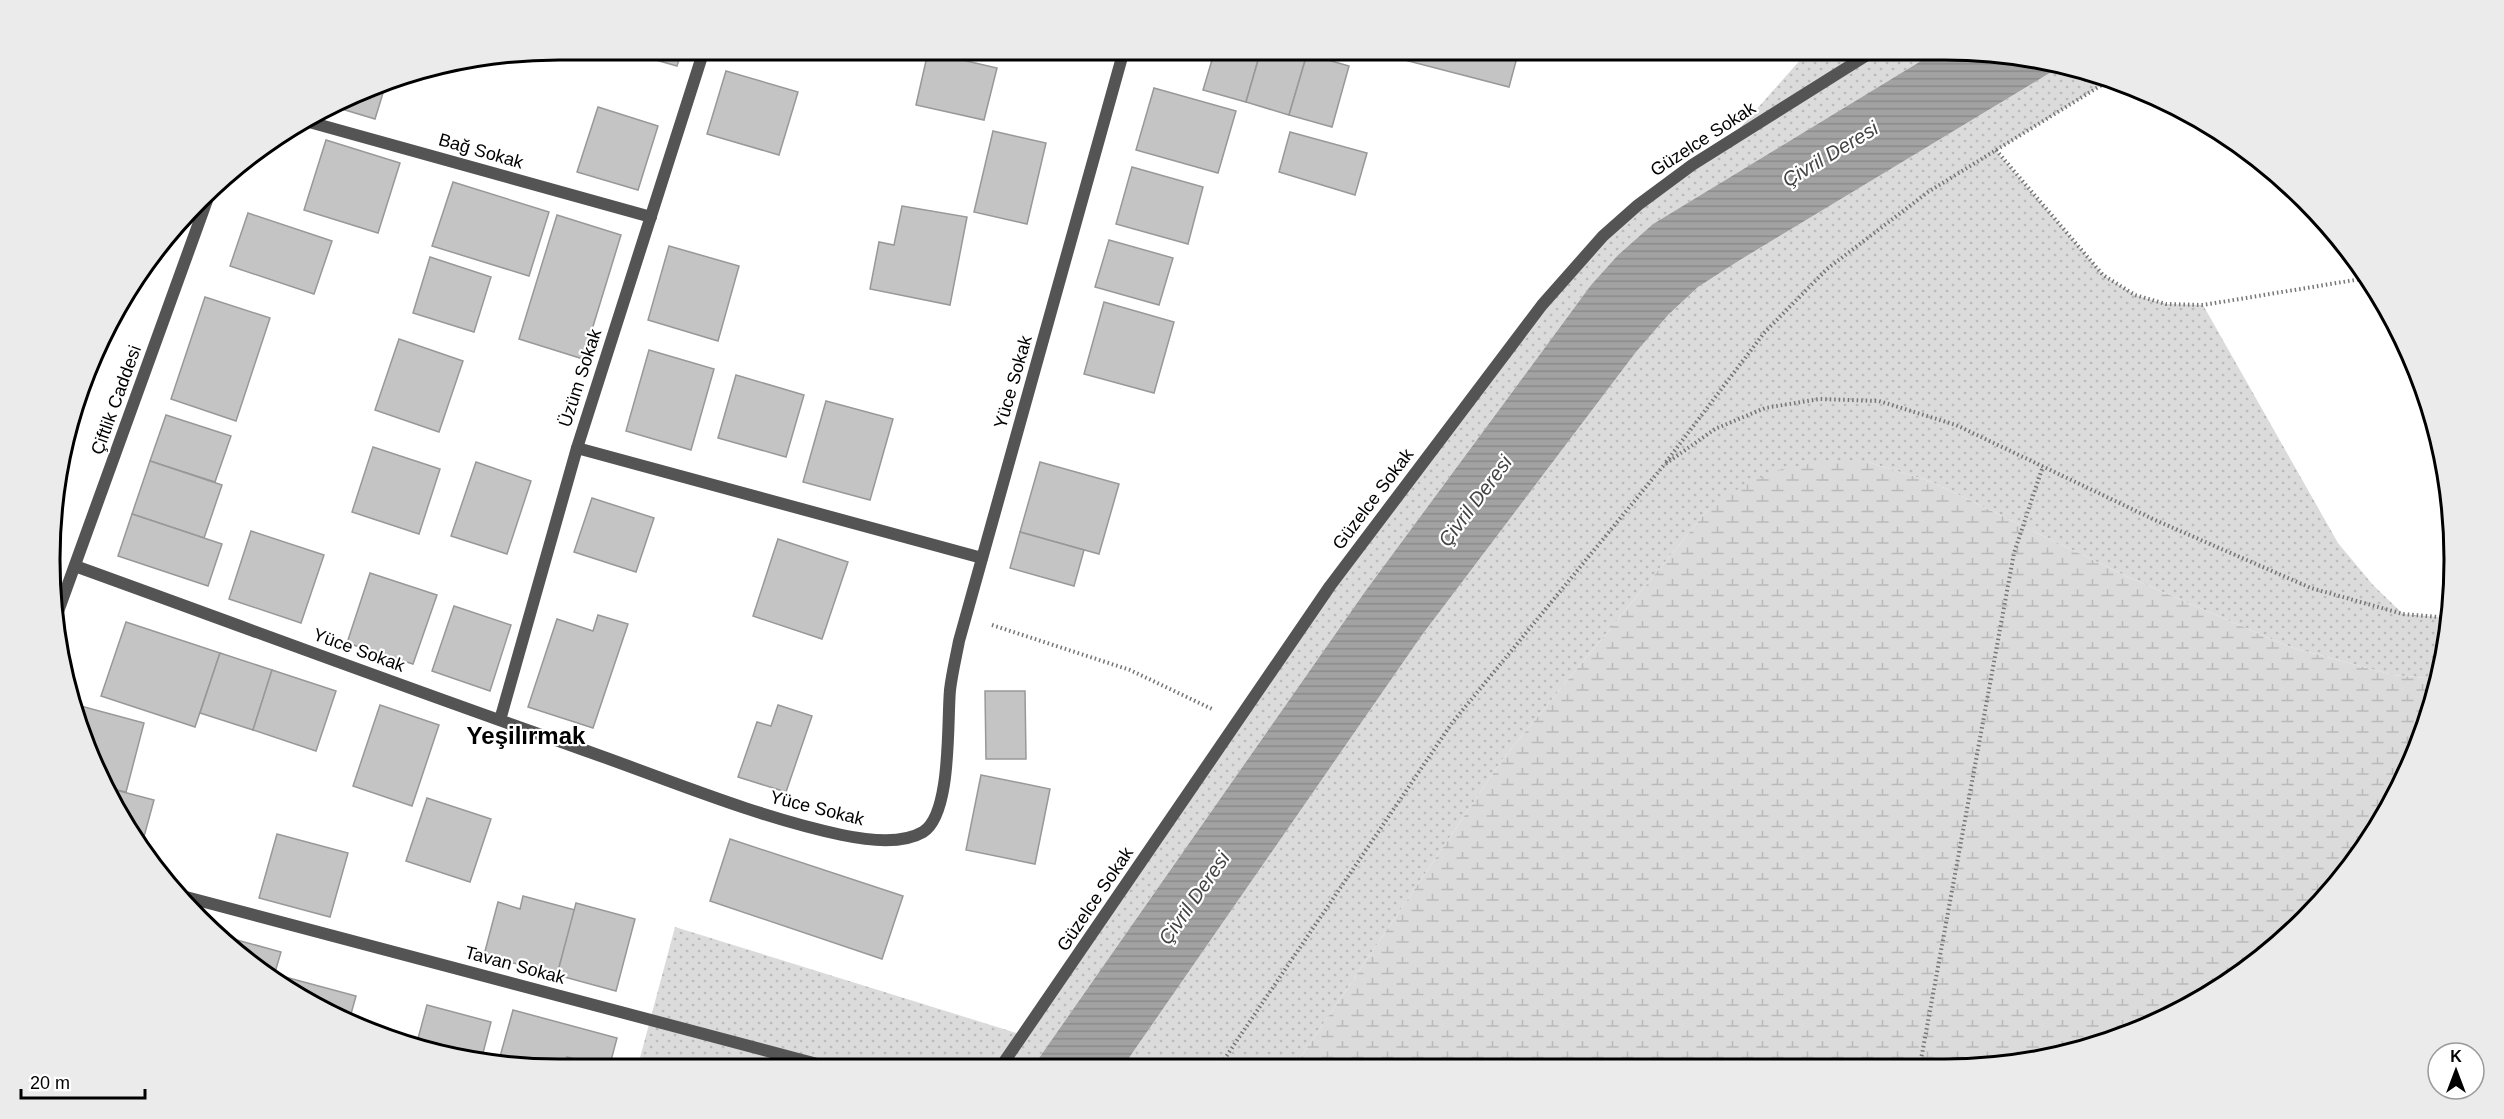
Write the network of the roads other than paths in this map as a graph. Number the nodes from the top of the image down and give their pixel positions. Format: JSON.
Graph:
{"nodes":[{"id":1,"x":701,"y":60,"type":"edge"},
{"id":2,"x":1121,"y":60,"type":"edge"},
{"id":3,"x":1859,"y":60,"type":"edge"},
{"id":4,"x":316,"y":124,"type":"edge"},
{"id":5,"x":204,"y":208,"type":"edge"},
{"id":6,"x":651,"y":217,"type":"junction"},
{"id":7,"x":577,"y":448,"type":"junction"},
{"id":8,"x":982,"y":558,"type":"junction"},
{"id":9,"x":75,"y":566,"type":"junction"},
{"id":10,"x":62,"y":603,"type":"edge"},
{"id":11,"x":500,"y":720,"type":"junction"},
{"id":12,"x":193,"y":899,"type":"edge"},
{"id":13,"x":798,"y":1059,"type":"edge"},
{"id":14,"x":1006,"y":1059,"type":"edge"}],
"edges":[{"from":1,"to":6,"type":"street","name":"Üzüm Sokak"},
{"from":2,"to":8,"type":"street","name":"Yüce Sokak"},
{"from":3,"to":14,"type":"street","name":"Güzelce Sokak"},
{"from":4,"to":6,"type":"street","name":"Bağ Sokak"},
{"from":5,"to":9,"type":"street","name":"Çiftlik Caddesi"},
{"from":6,"to":7,"type":"street","name":"Üzüm Sokak"},
{"from":7,"to":8,"type":"street"},
{"from":7,"to":11,"type":"street","name":"Üzüm Sokak"},
{"from":8,"to":11,"type":"street","name":"Yüce Sokak"},
{"from":9,"to":10,"type":"street","name":"Çiftlik Caddesi"},
{"from":9,"to":11,"type":"street","name":"Yüce Sokak"},
{"from":12,"to":13,"type":"street","name":"Tavan Sokak"}]}
